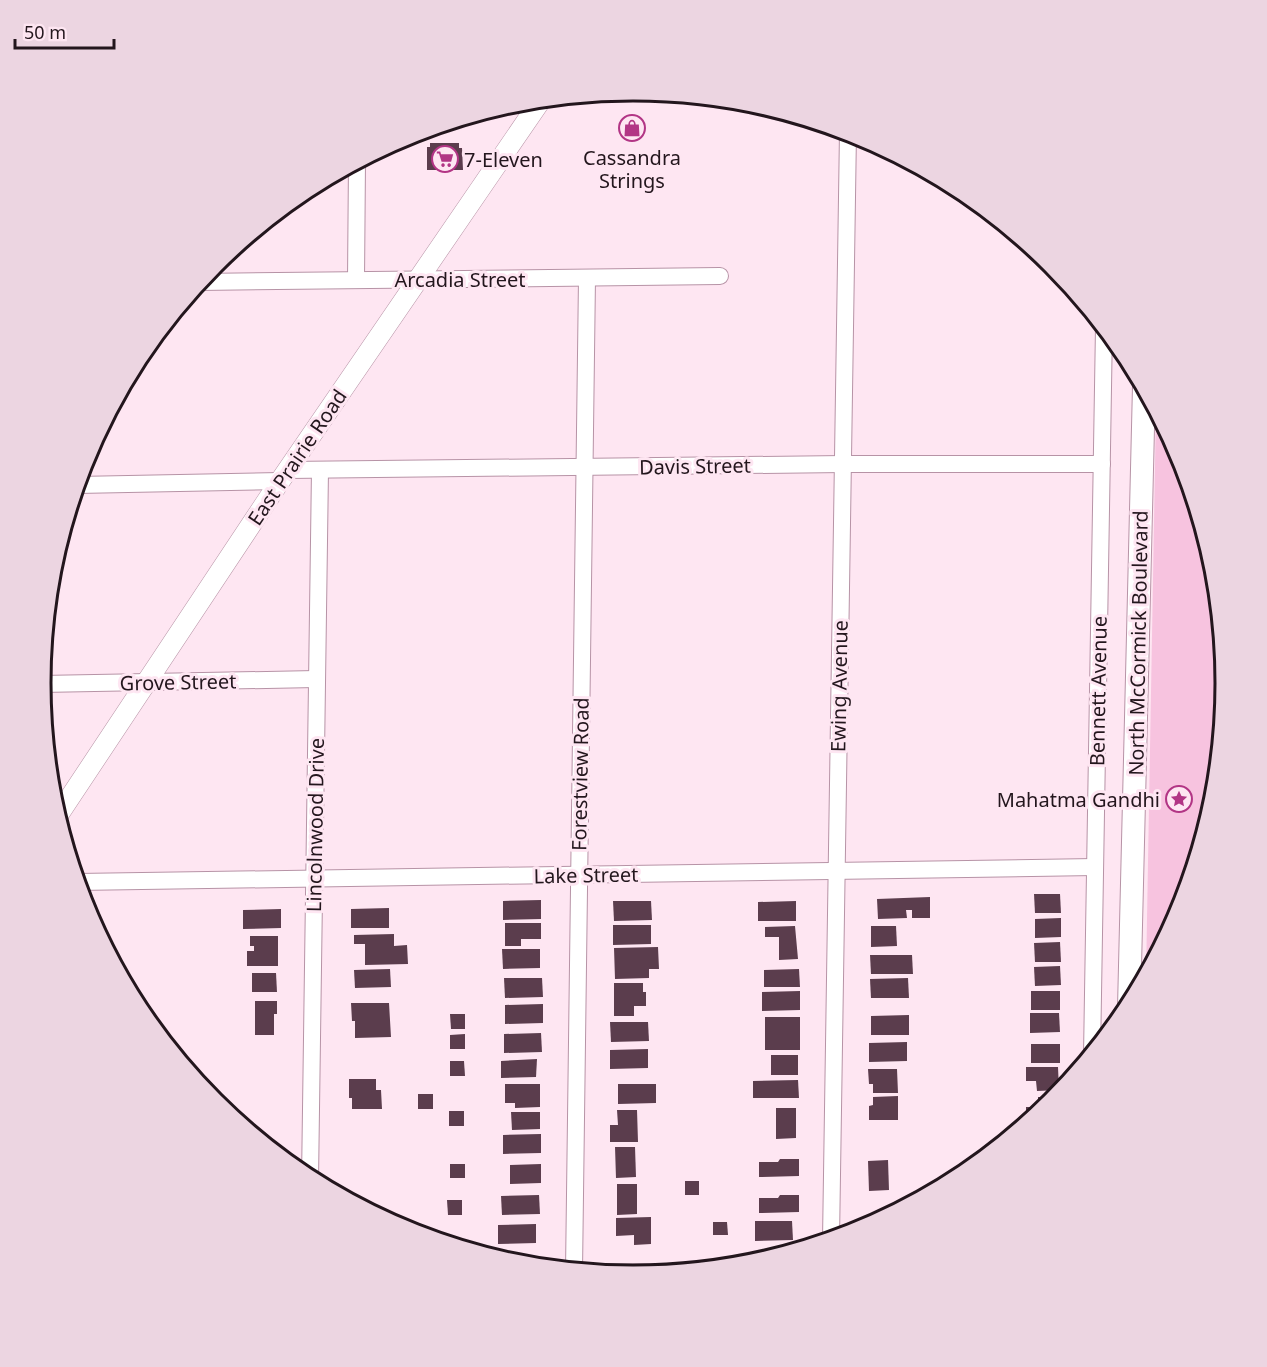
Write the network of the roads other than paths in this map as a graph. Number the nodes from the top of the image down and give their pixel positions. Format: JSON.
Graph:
{"nodes":[{"id":1,"x":534,"y":110,"type":"edge"},
{"id":2,"x":848,"y":142,"type":"edge"},
{"id":3,"x":357,"y":171,"type":"edge"},
{"id":4,"x":720,"y":276,"type":"dead end"},
{"id":5,"x":418,"y":278,"type":"junction"},
{"id":6,"x":587,"y":278,"type":"junction"},
{"id":7,"x":356,"y":280,"type":"junction"},
{"id":8,"x":213,"y":282,"type":"edge"},
{"id":9,"x":1104,"y":340,"type":"edge"},
{"id":10,"x":1144,"y":403,"type":"edge"},
{"id":11,"x":844,"y":464,"type":"junction"},
{"id":12,"x":1102,"y":464,"type":"junction"},
{"id":13,"x":585,"y":467,"type":"junction"},
{"id":14,"x":320,"y":470,"type":"junction"},
{"id":15,"x":284,"y":476,"type":"junction"},
{"id":16,"x":86,"y":485,"type":"edge"},
{"id":17,"x":316,"y":679,"type":"junction"},
{"id":18,"x":145,"y":682,"type":"junction"},
{"id":19,"x":51,"y":684,"type":"edge"},
{"id":20,"x":64,"y":806,"type":"edge"},
{"id":21,"x":1095,"y":867,"type":"junction"},
{"id":22,"x":836,"y":871,"type":"junction"},
{"id":23,"x":579,"y":875,"type":"junction"},
{"id":24,"x":314,"y":878,"type":"junction"},
{"id":25,"x":86,"y":882,"type":"edge"},
{"id":26,"x":1130,"y":987,"type":"edge"},
{"id":27,"x":1092,"y":1043,"type":"edge"},
{"id":28,"x":310,"y":1168,"type":"edge"},
{"id":29,"x":831,"y":1231,"type":"edge"},
{"id":30,"x":574,"y":1263,"type":"edge"}],
"edges":[{"from":1,"to":5,"type":"street","name":"East Prairie Road"},
{"from":2,"to":11,"type":"street","name":"Ewing Avenue"},
{"from":3,"to":7,"type":"street"},
{"from":4,"to":6,"type":"street","name":"Arcadia Street"},
{"from":5,"to":6,"type":"street","name":"Arcadia Street"},
{"from":5,"to":7,"type":"street","name":"Arcadia Street"},
{"from":5,"to":15,"type":"street","name":"East Prairie Road"},
{"from":6,"to":13,"type":"street","name":"Forestview Road"},
{"from":7,"to":8,"type":"street","name":"Arcadia Street"},
{"from":9,"to":12,"type":"street","name":"Bennett Avenue"},
{"from":10,"to":26,"type":"main road","name":"North McCormick Boulevard"},
{"from":11,"to":12,"type":"street","name":"Davis Street"},
{"from":11,"to":13,"type":"street","name":"Davis Street"},
{"from":11,"to":22,"type":"street","name":"Ewing Avenue"},
{"from":12,"to":21,"type":"street","name":"Bennett Avenue"},
{"from":13,"to":14,"type":"street","name":"Davis Street"},
{"from":13,"to":23,"type":"street","name":"Forestview Road"},
{"from":14,"to":15,"type":"street","name":"Davis Street"},
{"from":14,"to":17,"type":"street","name":"Lincolnwood Drive"},
{"from":15,"to":16,"type":"street","name":"Davis Street"},
{"from":15,"to":18,"type":"street","name":"East Prairie Road"},
{"from":17,"to":18,"type":"street","name":"Grove Street"},
{"from":17,"to":24,"type":"street","name":"Lincolnwood Drive"},
{"from":18,"to":19,"type":"street","name":"Grove Street"},
{"from":18,"to":20,"type":"street","name":"East Prairie Road"},
{"from":21,"to":22,"type":"street","name":"Lake Street"},
{"from":21,"to":27,"type":"street","name":"Bennett Avenue"},
{"from":22,"to":23,"type":"street","name":"Lake Street"},
{"from":22,"to":29,"type":"street","name":"Ewing Avenue"},
{"from":23,"to":24,"type":"street","name":"Lake Street"},
{"from":23,"to":30,"type":"street","name":"Forestview Road"},
{"from":24,"to":25,"type":"street","name":"Lake Street"},
{"from":24,"to":28,"type":"street","name":"Lincolnwood Drive"}]}
